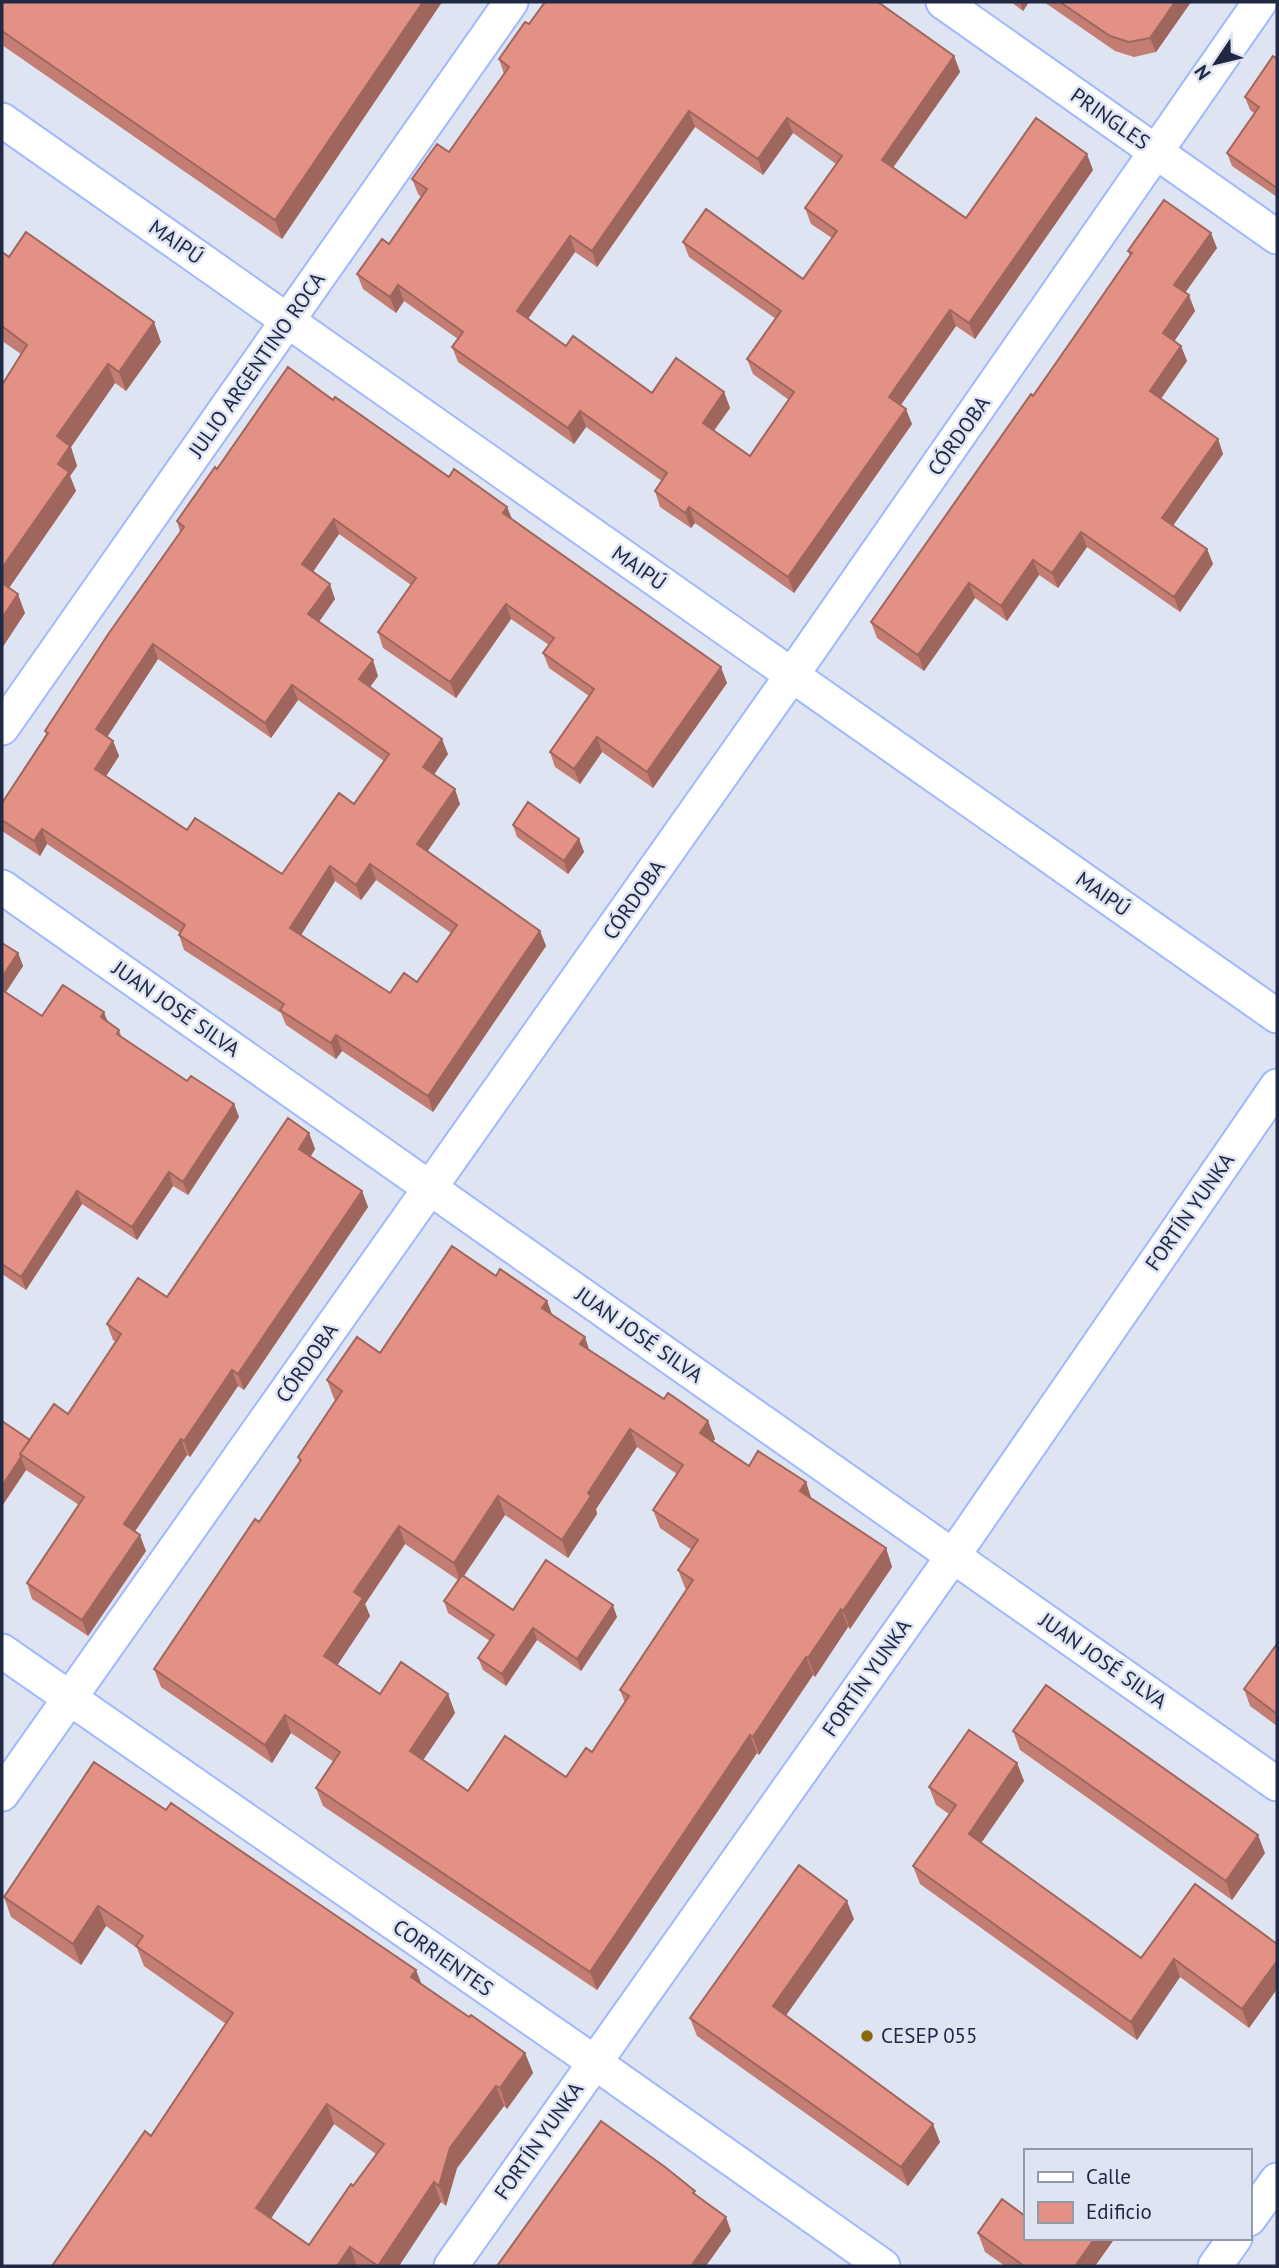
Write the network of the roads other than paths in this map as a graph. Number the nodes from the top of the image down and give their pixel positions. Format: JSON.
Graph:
{"nodes":[{"id":1,"x":512,"y":2,"type":"edge"},
{"id":2,"x":943,"y":2,"type":"edge"},
{"id":3,"x":1260,"y":2,"type":"edge"},
{"id":4,"x":2,"y":120,"type":"edge"},
{"id":5,"x":1156,"y":152,"type":"junction"},
{"id":6,"x":1277,"y":237,"type":"edge"},
{"id":7,"x":289,"y":321,"type":"junction"},
{"id":8,"x":792,"y":676,"type":"junction"},
{"id":9,"x":2,"y":728,"type":"edge"},
{"id":10,"x":2,"y":887,"type":"edge"},
{"id":11,"x":1277,"y":1016,"type":"edge"},
{"id":12,"x":1277,"y":1086,"type":"edge"},
{"id":13,"x":431,"y":1189,"type":"junction"},
{"id":14,"x":953,"y":1556,"type":"junction"},
{"id":15,"x":2,"y":1651,"type":"edge"},
{"id":16,"x":69,"y":1698,"type":"junction"},
{"id":17,"x":1277,"y":1784,"type":"edge"},
{"id":18,"x":2,"y":1794,"type":"edge"},
{"id":19,"x":594,"y":2062,"type":"junction"},
{"id":20,"x":1277,"y":2180,"type":"edge"},
{"id":21,"x":1251,"y":2216,"type":"edge"},
{"id":22,"x":1234,"y":2240,"type":"edge"},
{"id":23,"x":451,"y":2266,"type":"edge"},
{"id":24,"x":883,"y":2266,"type":"edge"},
{"id":25,"x":1215,"y":2266,"type":"edge"}],
"edges":[{"from":1,"to":7,"type":"street","name":"JULIO ARGENTINO ROCA"},
{"from":2,"to":5,"type":"street","name":"PRINGLES"},
{"from":3,"to":5,"type":"street","name":"CÓRDOBA"},
{"from":4,"to":7,"type":"street","name":"MAIPÚ"},
{"from":5,"to":6,"type":"street","name":"PRINGLES"},
{"from":5,"to":8,"type":"street","name":"CÓRDOBA"},
{"from":7,"to":8,"type":"street","name":"MAIPÚ"},
{"from":7,"to":9,"type":"street","name":"JULIO ARGENTINO ROCA"},
{"from":8,"to":11,"type":"street","name":"MAIPÚ"},
{"from":8,"to":13,"type":"street","name":"CÓRDOBA"},
{"from":10,"to":13,"type":"street","name":"JUAN JOSÉ SILVA"},
{"from":12,"to":14,"type":"street","name":"FORTÍN YUNKA"},
{"from":13,"to":14,"type":"street","name":"JUAN JOSÉ SILVA"},
{"from":13,"to":16,"type":"street","name":"CÓRDOBA"},
{"from":14,"to":17,"type":"street","name":"JUAN JOSÉ SILVA"},
{"from":14,"to":19,"type":"street","name":"FORTÍN YUNKA"},
{"from":15,"to":16,"type":"street","name":"CORRIENTES"},
{"from":16,"to":18,"type":"street","name":"CÓRDOBA"},
{"from":16,"to":19,"type":"street","name":"CORRIENTES"},
{"from":19,"to":23,"type":"street","name":"FORTÍN YUNKA"},
{"from":19,"to":24,"type":"street","name":"CORRIENTES"},
{"from":20,"to":21,"type":"street"},
{"from":22,"to":25,"type":"street"}]}
